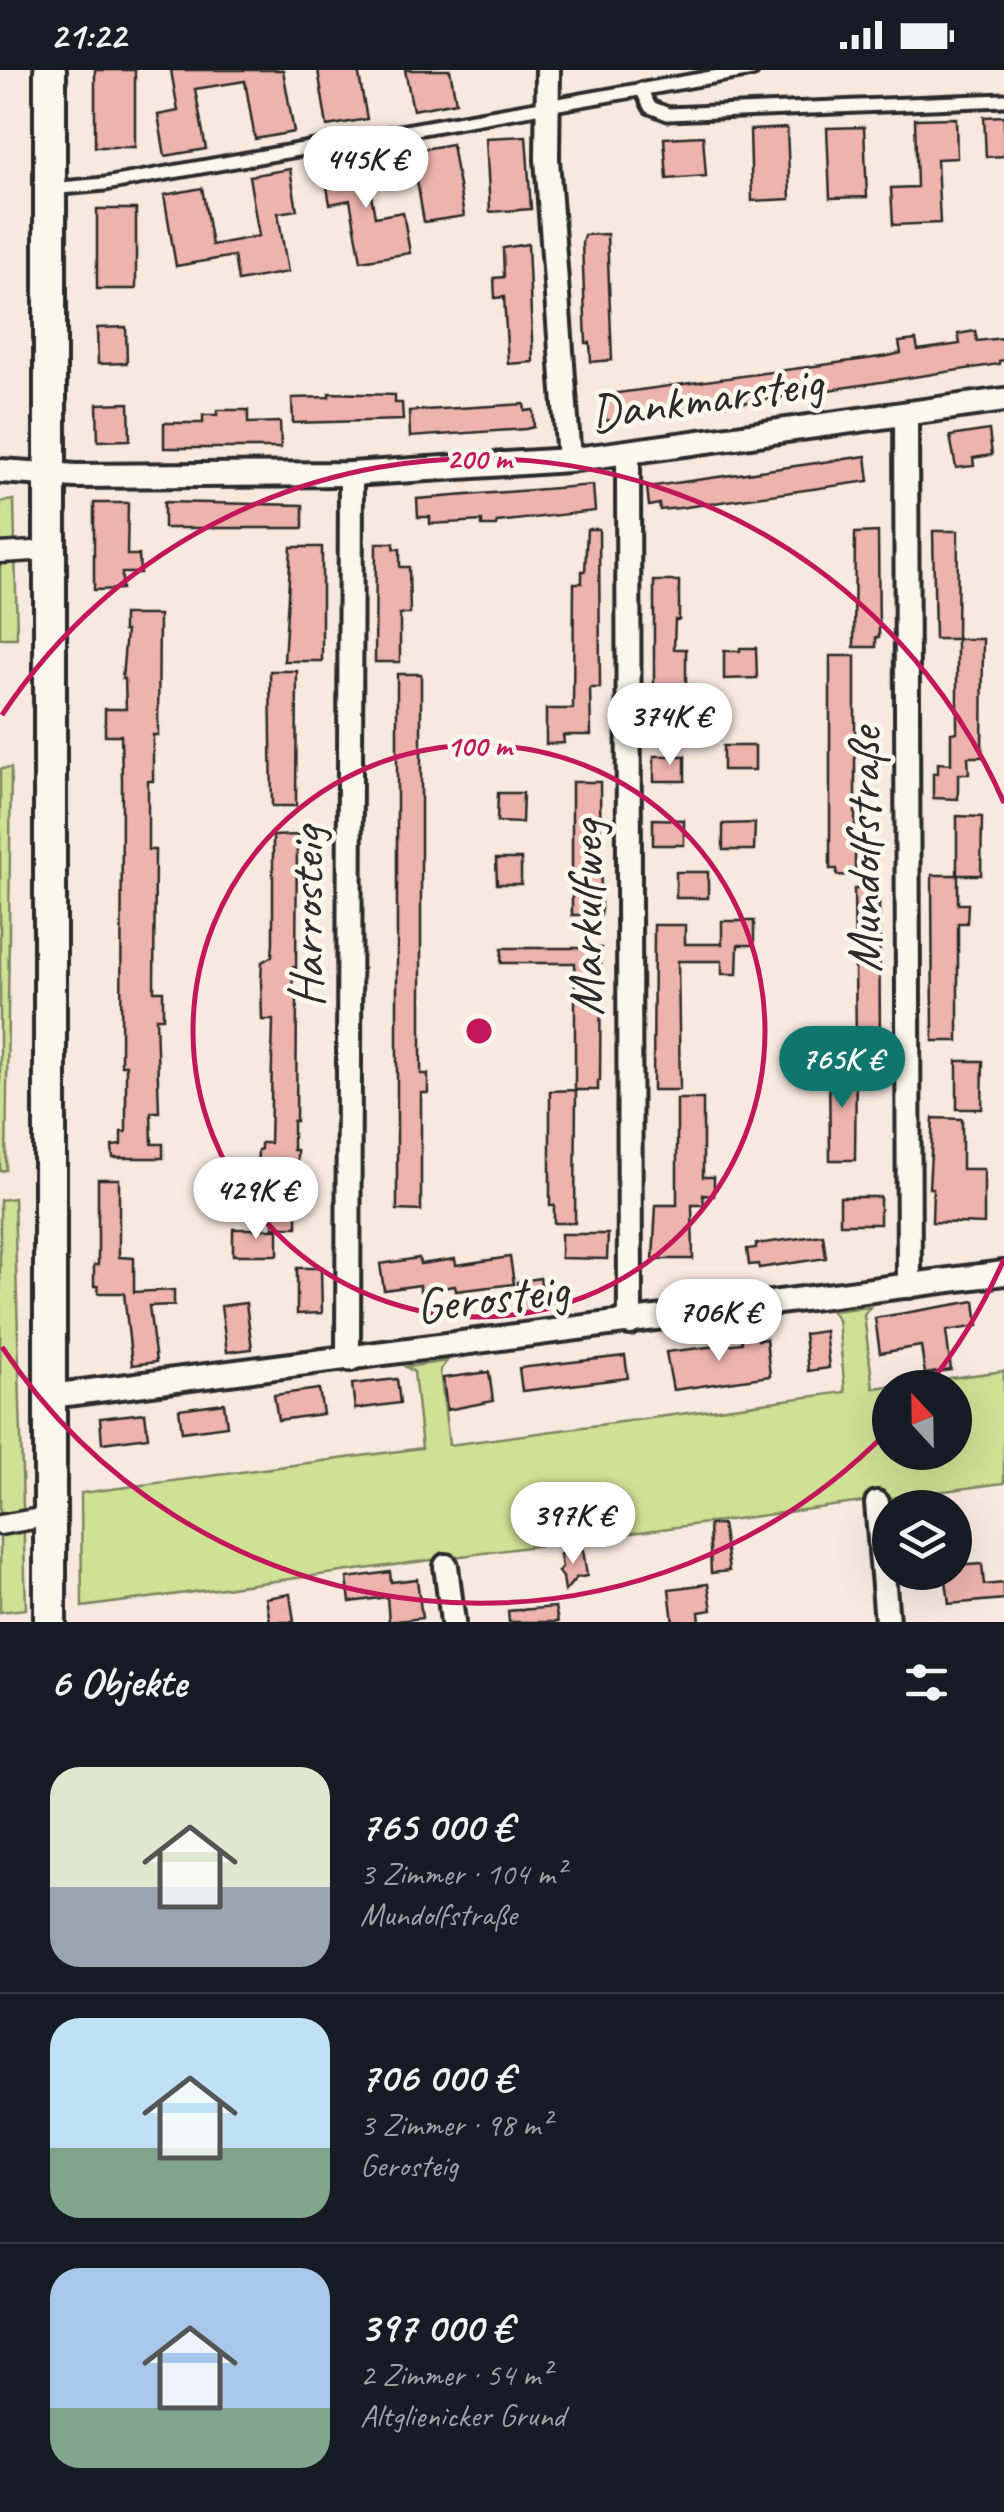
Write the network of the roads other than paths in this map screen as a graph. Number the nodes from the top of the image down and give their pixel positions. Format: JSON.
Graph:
{"nodes":[{"id":1,"x":50,"y":70,"type":"edge"},
{"id":2,"x":548,"y":70,"type":"edge"},
{"id":3,"x":752,"y":70,"type":"edge"},
{"id":4,"x":641,"y":89,"type":"junction"},
{"id":5,"x":1004,"y":100,"type":"edge"},
{"id":6,"x":546,"y":106,"type":"junction"},
{"id":7,"x":50,"y":188,"type":"junction"},
{"id":8,"x":1004,"y":400,"type":"edge"},
{"id":9,"x":906,"y":414,"type":"junction"},
{"id":10,"x":628,"y":454,"type":"junction"},
{"id":11,"x":569,"y":460,"type":"junction"},
{"id":12,"x":0,"y":471,"type":"edge"},
{"id":13,"x":351,"y":474,"type":"junction"},
{"id":14,"x":50,"y":475,"type":"junction"},
{"id":15,"x":51,"y":550,"type":"junction"},
{"id":16,"x":0,"y":552,"type":"edge"},
{"id":17,"x":1004,"y":1273,"type":"edge"},
{"id":18,"x":909,"y":1286,"type":"junction"},
{"id":19,"x":630,"y":1323,"type":"junction"},
{"id":20,"x":351,"y":1359,"type":"junction"},
{"id":21,"x":51,"y":1396,"type":"junction"},
{"id":22,"x":51,"y":1516,"type":"junction"},
{"id":23,"x":0,"y":1525,"type":"edge"},
{"id":24,"x":446,"y":1566,"type":"dead end"},
{"id":25,"x":885,"y":1590,"type":"edge"},
{"id":26,"x":50,"y":1622,"type":"edge"},
{"id":27,"x":453,"y":1622,"type":"edge"},
{"id":28,"x":888,"y":1622,"type":"edge"}],
"edges":[{"from":1,"to":7,"type":"main road"},
{"from":2,"to":6,"type":"street"},
{"from":3,"to":4,"type":"lane"},
{"from":4,"to":5,"type":"lane"},
{"from":4,"to":6,"type":"lane"},
{"from":6,"to":7,"type":"lane"},
{"from":6,"to":11,"type":"street"},
{"from":7,"to":14,"type":"main road"},
{"from":8,"to":9,"type":"street","name":"Dankmarsteig"},
{"from":9,"to":10,"type":"street","name":"Dankmarsteig"},
{"from":9,"to":18,"type":"street","name":"Mundolfstraße"},
{"from":10,"to":11,"type":"street","name":"Dankmarsteig"},
{"from":10,"to":19,"type":"street","name":"Markulfweg"},
{"from":11,"to":13,"type":"street","name":"Dankmarsteig"},
{"from":12,"to":14,"type":"street","name":"Dankmarsteig"},
{"from":13,"to":14,"type":"street","name":"Dankmarsteig"},
{"from":13,"to":20,"type":"street","name":"Harrosteig"},
{"from":14,"to":15,"type":"main road"},
{"from":15,"to":16,"type":"street"},
{"from":15,"to":21,"type":"main road"},
{"from":17,"to":18,"type":"street","name":"Gerosteig"},
{"from":18,"to":19,"type":"street","name":"Gerosteig"},
{"from":19,"to":20,"type":"street","name":"Gerosteig"},
{"from":20,"to":21,"type":"street","name":"Gerosteig"},
{"from":21,"to":22,"type":"main road"},
{"from":22,"to":23,"type":"street"},
{"from":22,"to":26,"type":"main road"},
{"from":24,"to":27,"type":"street"},
{"from":25,"to":28,"type":"street"}]}
